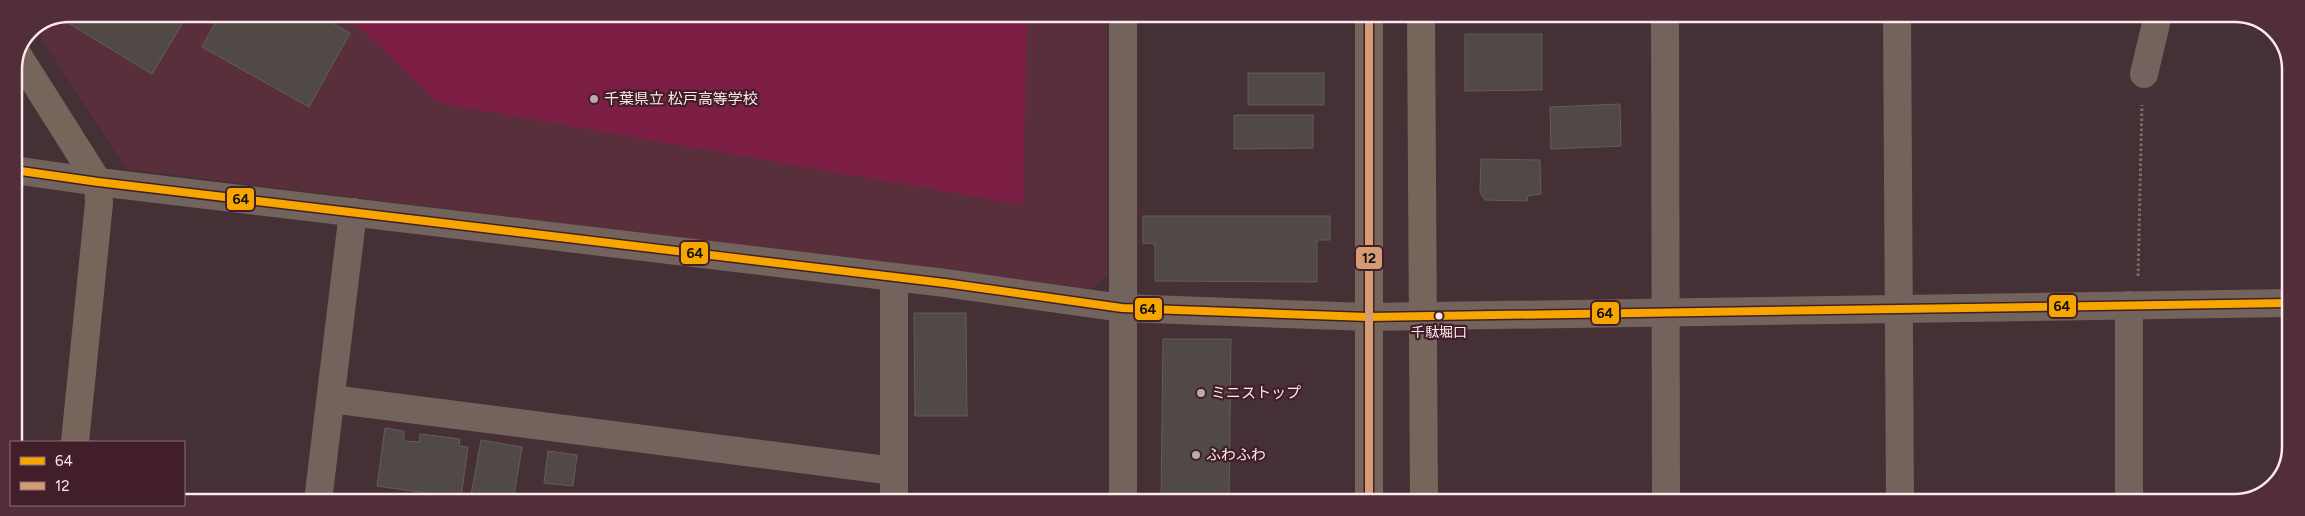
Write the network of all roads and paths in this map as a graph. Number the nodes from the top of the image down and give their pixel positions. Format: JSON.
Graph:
{"nodes":[{"id":1,"x":1123,"y":22,"type":"edge"},
{"id":2,"x":1369,"y":22,"type":"edge"},
{"id":3,"x":1421,"y":22,"type":"edge"},
{"id":4,"x":1665,"y":22,"type":"edge"},
{"id":5,"x":1897,"y":22,"type":"edge"},
{"id":6,"x":2156,"y":22,"type":"edge"},
{"id":7,"x":23,"y":63,"type":"edge"},
{"id":8,"x":2144,"y":74,"type":"dead end"},
{"id":9,"x":2141,"y":116,"type":"dead end"},
{"id":10,"x":22,"y":171,"type":"edge"},
{"id":11,"x":98,"y":182,"type":"junction"},
{"id":12,"x":353,"y":212,"type":"junction"},
{"id":13,"x":894,"y":278,"type":"junction"},
{"id":14,"x":2136,"y":291,"type":"junction"},
{"id":15,"x":2282,"y":302,"type":"edge"},
{"id":16,"x":1122,"y":308,"type":"junction"},
{"id":17,"x":1898,"y":309,"type":"junction"},
{"id":18,"x":1666,"y":312,"type":"junction"},
{"id":19,"x":1423,"y":316,"type":"junction"},
{"id":20,"x":1368,"y":317,"type":"junction"},
{"id":21,"x":331,"y":399,"type":"junction"},
{"id":22,"x":75,"y":441,"type":"edge"},
{"id":23,"x":894,"y":471,"type":"junction"},
{"id":24,"x":319,"y":494,"type":"edge"},
{"id":25,"x":894,"y":494,"type":"edge"},
{"id":26,"x":1123,"y":494,"type":"edge"},
{"id":27,"x":1368,"y":494,"type":"edge"},
{"id":28,"x":1424,"y":494,"type":"edge"},
{"id":29,"x":1666,"y":494,"type":"edge"},
{"id":30,"x":1900,"y":494,"type":"edge"},
{"id":31,"x":2129,"y":494,"type":"edge"}],
"edges":[{"from":1,"to":16,"type":"street"},
{"from":2,"to":20,"type":"street"},
{"from":3,"to":19,"type":"street"},
{"from":4,"to":18,"type":"street"},
{"from":5,"to":17,"type":"street"},
{"from":6,"to":8,"type":"street"},
{"from":7,"to":11,"type":"street"},
{"from":9,"to":14,"type":"path"},
{"from":10,"to":11,"type":"street"},
{"from":11,"to":12,"type":"street"},
{"from":11,"to":22,"type":"street"},
{"from":12,"to":13,"type":"street"},
{"from":12,"to":21,"type":"street"},
{"from":13,"to":16,"type":"street"},
{"from":13,"to":23,"type":"street"},
{"from":14,"to":15,"type":"street"},
{"from":14,"to":17,"type":"street"},
{"from":14,"to":31,"type":"street"},
{"from":16,"to":20,"type":"street"},
{"from":16,"to":26,"type":"street"},
{"from":17,"to":18,"type":"street"},
{"from":17,"to":30,"type":"street"},
{"from":18,"to":19,"type":"street"},
{"from":18,"to":29,"type":"street"},
{"from":19,"to":20,"type":"street"},
{"from":19,"to":28,"type":"street"},
{"from":20,"to":27,"type":"street"},
{"from":21,"to":23,"type":"street"},
{"from":21,"to":24,"type":"street"},
{"from":23,"to":25,"type":"street"}]}
